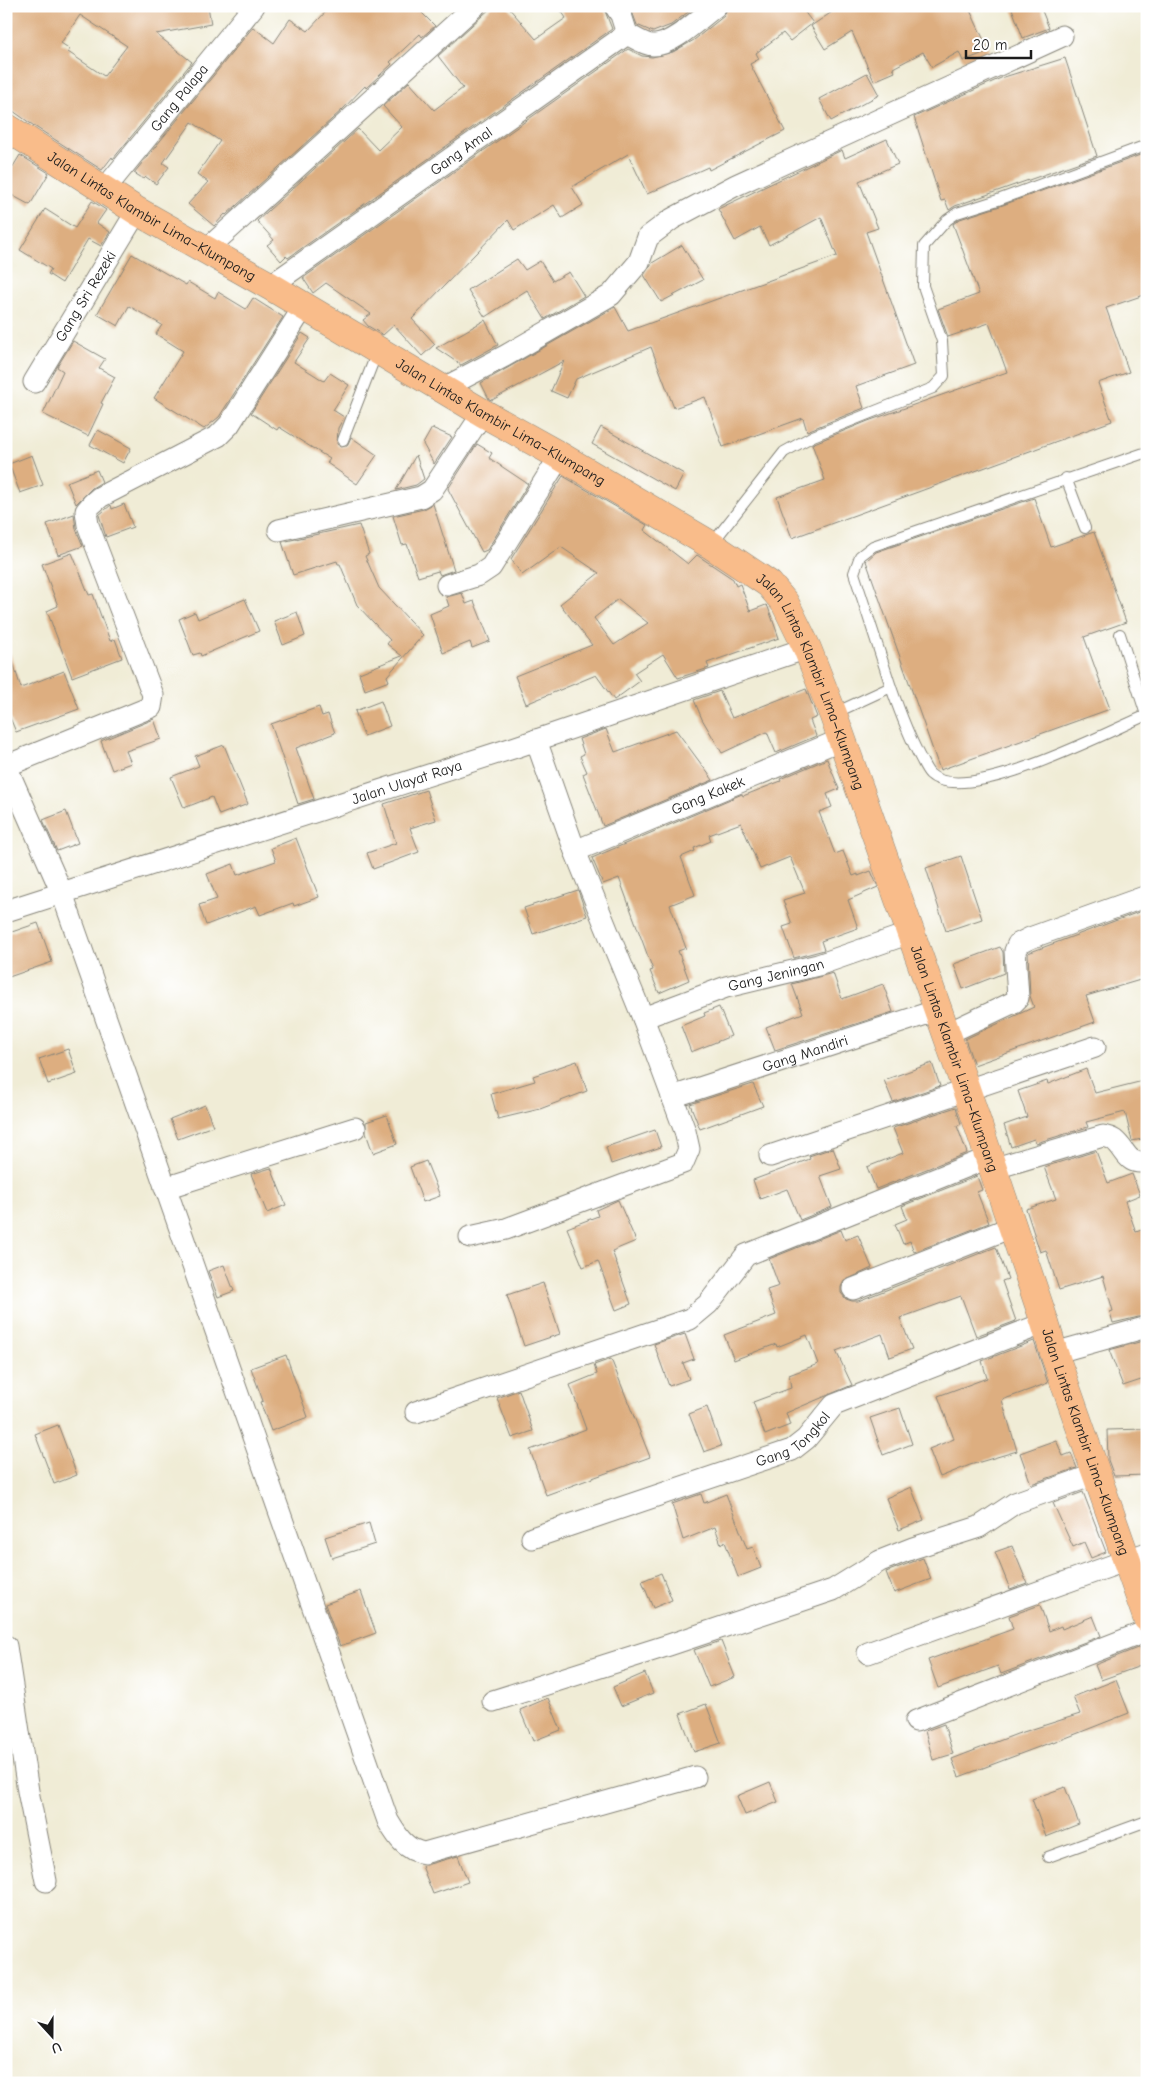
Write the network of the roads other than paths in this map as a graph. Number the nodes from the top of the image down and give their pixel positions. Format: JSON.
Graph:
{"nodes":[{"id":1,"x":254,"y":6,"type":"edge"},
{"id":2,"x":475,"y":6,"type":"edge"},
{"id":3,"x":615,"y":6,"type":"edge"},
{"id":4,"x":716,"y":6,"type":"edge"},
{"id":5,"x":627,"y":34,"type":"junction"},
{"id":6,"x":1062,"y":36,"type":"dead end"},
{"id":7,"x":6,"y":128,"type":"edge"},
{"id":8,"x":1147,"y":145,"type":"edge"},
{"id":9,"x":104,"y":190,"type":"junction"},
{"id":10,"x":137,"y":211,"type":"junction"},
{"id":11,"x":206,"y":250,"type":"junction"},
{"id":12,"x":270,"y":286,"type":"junction"},
{"id":13,"x":304,"y":308,"type":"junction"},
{"id":14,"x":378,"y":352,"type":"junction"},
{"id":15,"x":34,"y":382,"type":"dead end"},
{"id":16,"x":444,"y":388,"type":"junction"},
{"id":17,"x":483,"y":413,"type":"junction"},
{"id":18,"x":343,"y":440,"type":"dead end"},
{"id":19,"x":1147,"y":452,"type":"edge"},
{"id":20,"x":560,"y":456,"type":"junction"},
{"id":21,"x":1066,"y":478,"type":"junction"},
{"id":22,"x":1085,"y":528,"type":"dead end"},
{"id":23,"x":279,"y":530,"type":"dead end"},
{"id":24,"x":711,"y":545,"type":"junction"},
{"id":25,"x":447,"y":584,"type":"dead end"},
{"id":26,"x":1120,"y":634,"type":"dead end"},
{"id":27,"x":807,"y":648,"type":"junction"},
{"id":28,"x":891,"y":688,"type":"junction"},
{"id":29,"x":1146,"y":715,"type":"edge"},
{"id":30,"x":836,"y":727,"type":"junction"},
{"id":31,"x":536,"y":740,"type":"junction"},
{"id":32,"x":6,"y":766,"type":"edge"},
{"id":33,"x":575,"y":851,"type":"junction"},
{"id":34,"x":62,"y":893,"type":"junction"},
{"id":35,"x":1147,"y":896,"type":"edge"},
{"id":36,"x":6,"y":911,"type":"edge"},
{"id":37,"x":910,"y":933,"type":"junction"},
{"id":38,"x":643,"y":1018,"type":"junction"},
{"id":39,"x":942,"y":1022,"type":"junction"},
{"id":40,"x":1095,"y":1047,"type":"dead end"},
{"id":41,"x":966,"y":1089,"type":"junction"},
{"id":42,"x":672,"y":1097,"type":"junction"},
{"id":43,"x":355,"y":1128,"type":"dead end"},
{"id":44,"x":770,"y":1156,"type":"dead end"},
{"id":45,"x":1147,"y":1161,"type":"edge"},
{"id":46,"x":990,"y":1164,"type":"junction"},
{"id":47,"x":165,"y":1188,"type":"junction"},
{"id":48,"x":1012,"y":1227,"type":"junction"},
{"id":49,"x":470,"y":1237,"type":"dead end"},
{"id":50,"x":853,"y":1289,"type":"dead end"},
{"id":51,"x":1046,"y":1323,"type":"junction"},
{"id":52,"x":1147,"y":1327,"type":"edge"},
{"id":53,"x":1054,"y":1353,"type":"junction"},
{"id":54,"x":416,"y":1412,"type":"dead end"},
{"id":55,"x":1096,"y":1474,"type":"junction"},
{"id":56,"x":532,"y":1538,"type":"dead end"},
{"id":57,"x":1136,"y":1556,"type":"edge"},
{"id":58,"x":1147,"y":1618,"type":"edge"},
{"id":59,"x":1147,"y":1631,"type":"edge"},
{"id":60,"x":6,"y":1646,"type":"edge"},
{"id":61,"x":868,"y":1653,"type":"dead end"},
{"id":62,"x":493,"y":1701,"type":"dead end"},
{"id":63,"x":916,"y":1721,"type":"dead end"},
{"id":64,"x":695,"y":1777,"type":"dead end"},
{"id":65,"x":1147,"y":1821,"type":"edge"},
{"id":66,"x":1048,"y":1857,"type":"dead end"},
{"id":67,"x":46,"y":1881,"type":"dead end"}],
"edges":[{"from":1,"to":9,"type":"street","name":"Gang Palapa"},
{"from":2,"to":11,"type":"street"},
{"from":3,"to":5,"type":"street"},
{"from":4,"to":5,"type":"street"},
{"from":5,"to":12,"type":"street","name":"Gang Amal"},
{"from":6,"to":16,"type":"street"},
{"from":7,"to":9,"type":"main road","name":"Jalan Lintas Klambir Lima–Klumpang"},
{"from":8,"to":24,"type":"lane"},
{"from":9,"to":10,"type":"main road","name":"Jalan Lintas Klambir Lima–Klumpang"},
{"from":10,"to":11,"type":"main road","name":"Jalan Lintas Klambir Lima–Klumpang"},
{"from":10,"to":15,"type":"street","name":"Gang Sri Rezeki"},
{"from":11,"to":12,"type":"main road","name":"Jalan Lintas Klambir Lima–Klumpang"},
{"from":12,"to":13,"type":"main road","name":"Jalan Lintas Klambir Lima–Klumpang"},
{"from":13,"to":14,"type":"main road","name":"Jalan Lintas Klambir Lima–Klumpang"},
{"from":13,"to":32,"type":"street"},
{"from":14,"to":16,"type":"main road","name":"Jalan Lintas Klambir Lima–Klumpang"},
{"from":14,"to":18,"type":"lane"},
{"from":16,"to":17,"type":"main road","name":"Jalan Lintas Klambir Lima–Klumpang"},
{"from":17,"to":20,"type":"main road","name":"Jalan Lintas Klambir Lima–Klumpang"},
{"from":17,"to":23,"type":"street"},
{"from":19,"to":21,"type":"lane"},
{"from":20,"to":24,"type":"main road","name":"Jalan Lintas Klambir Lima–Klumpang"},
{"from":20,"to":25,"type":"street"},
{"from":21,"to":22,"type":"lane"},
{"from":21,"to":28,"type":"lane"},
{"from":24,"to":27,"type":"main road","name":"Jalan Lintas Klambir Lima–Klumpang"},
{"from":26,"to":29,"type":"lane"},
{"from":27,"to":30,"type":"main road","name":"Jalan Lintas Klambir Lima–Klumpang"},
{"from":27,"to":31,"type":"street","name":"Jalan Ulayat Raya"},
{"from":28,"to":29,"type":"lane"},
{"from":28,"to":30,"type":"lane"},
{"from":30,"to":33,"type":"street","name":"Gang Kakek"},
{"from":30,"to":37,"type":"main road","name":"Jalan Lintas Klambir Lima–Klumpang"},
{"from":31,"to":33,"type":"street"},
{"from":31,"to":34,"type":"street","name":"Jalan Ulayat Raya"},
{"from":32,"to":34,"type":"street"},
{"from":33,"to":38,"type":"street"},
{"from":34,"to":36,"type":"street","name":"Jalan Ulayat Raya"},
{"from":34,"to":47,"type":"street"},
{"from":35,"to":39,"type":"street","name":"Gang Mandiri"},
{"from":37,"to":38,"type":"street","name":"Gang Jeningan"},
{"from":37,"to":39,"type":"main road","name":"Jalan Lintas Klambir Lima–Klumpang"},
{"from":38,"to":42,"type":"street"},
{"from":39,"to":41,"type":"main road","name":"Jalan Lintas Klambir Lima–Klumpang"},
{"from":39,"to":42,"type":"street","name":"Gang Mandiri"},
{"from":40,"to":41,"type":"street"},
{"from":41,"to":44,"type":"street"},
{"from":41,"to":46,"type":"main road","name":"Jalan Lintas Klambir Lima–Klumpang"},
{"from":42,"to":49,"type":"street"},
{"from":43,"to":47,"type":"street"},
{"from":45,"to":46,"type":"street"},
{"from":46,"to":48,"type":"main road","name":"Jalan Lintas Klambir Lima–Klumpang"},
{"from":46,"to":54,"type":"street"},
{"from":47,"to":64,"type":"street"},
{"from":48,"to":50,"type":"street"},
{"from":48,"to":51,"type":"main road","name":"Jalan Lintas Klambir Lima–Klumpang"},
{"from":51,"to":53,"type":"main road","name":"Jalan Lintas Klambir Lima–Klumpang"},
{"from":51,"to":56,"type":"street","name":"Gang Tongkol"},
{"from":52,"to":53,"type":"street"},
{"from":53,"to":55,"type":"main road","name":"Jalan Lintas Klambir Lima–Klumpang"},
{"from":55,"to":57,"type":"main road","name":"Jalan Lintas Klambir Lima–Klumpang"},
{"from":55,"to":62,"type":"street"},
{"from":57,"to":58,"type":"main road","name":"Jalan Lintas Klambir Lima–Klumpang"},
{"from":57,"to":61,"type":"street"},
{"from":59,"to":63,"type":"street"},
{"from":60,"to":67,"type":"street"},
{"from":65,"to":66,"type":"lane"}]}
